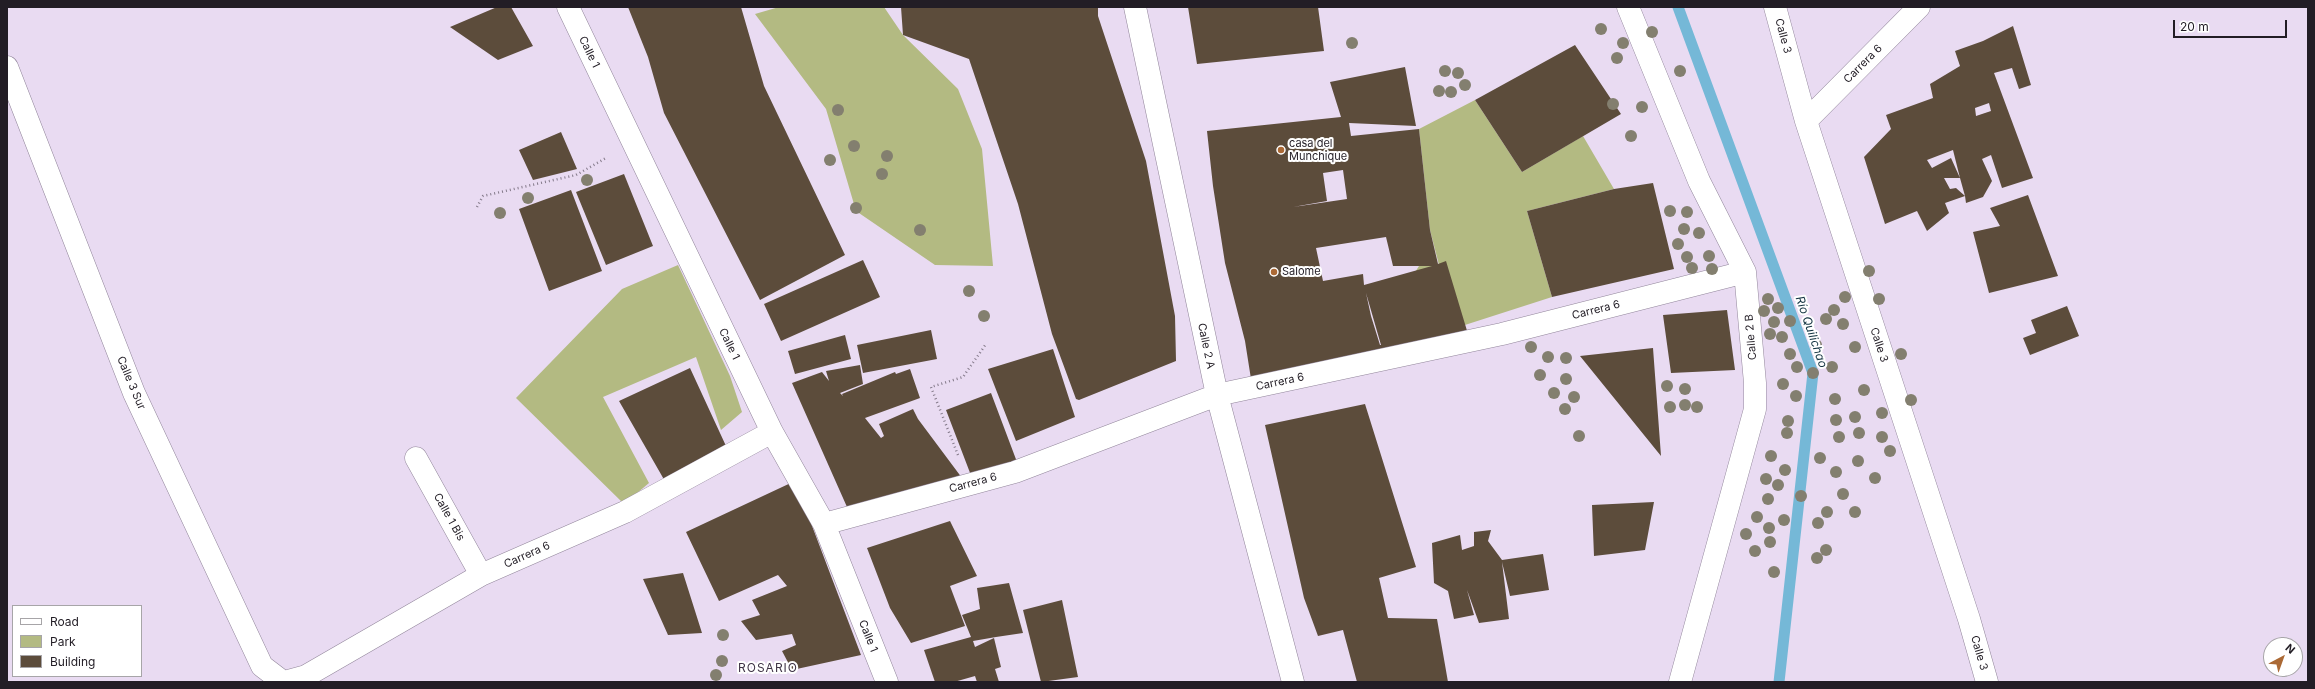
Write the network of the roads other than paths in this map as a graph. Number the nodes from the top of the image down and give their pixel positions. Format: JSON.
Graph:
{"nodes":[{"id":1,"x":568,"y":7,"type":"edge"},
{"id":2,"x":1135,"y":7,"type":"edge"},
{"id":3,"x":1628,"y":7,"type":"edge"},
{"id":4,"x":1775,"y":7,"type":"edge"},
{"id":5,"x":1919,"y":7,"type":"edge"},
{"id":6,"x":7,"y":67,"type":"edge"},
{"id":7,"x":1806,"y":121,"type":"junction"},
{"id":8,"x":1746,"y":272,"type":"junction"},
{"id":9,"x":1217,"y":395,"type":"junction"},
{"id":10,"x":772,"y":432,"type":"junction"},
{"id":11,"x":416,"y":458,"type":"dead end"},
{"id":12,"x":824,"y":524,"type":"junction"},
{"id":13,"x":481,"y":575,"type":"junction"},
{"id":14,"x":308,"y":679,"type":"edge"},
{"id":15,"x":284,"y":682,"type":"edge"},
{"id":16,"x":887,"y":682,"type":"edge"},
{"id":17,"x":1292,"y":682,"type":"edge"},
{"id":18,"x":1680,"y":682,"type":"edge"},
{"id":19,"x":1986,"y":682,"type":"edge"}],
"edges":[{"from":1,"to":10,"type":"street","name":"Calle 1"},
{"from":2,"to":9,"type":"street","name":"Calle 2 A"},
{"from":3,"to":8,"type":"street","name":"Calle 2 B"},
{"from":4,"to":7,"type":"street","name":"Calle 3"},
{"from":5,"to":7,"type":"street","name":"Carrera 6"},
{"from":6,"to":15,"type":"street","name":"Calle 3 Sur"},
{"from":7,"to":19,"type":"street","name":"Calle 3"},
{"from":8,"to":9,"type":"street","name":"Carrera 6"},
{"from":8,"to":18,"type":"street","name":"Calle 2 B"},
{"from":9,"to":12,"type":"street","name":"Carrera 6"},
{"from":9,"to":17,"type":"street","name":"Calle 2 A"},
{"from":10,"to":12,"type":"street","name":"Calle 1"},
{"from":10,"to":13,"type":"street","name":"Carrera 6"},
{"from":11,"to":13,"type":"street","name":"Calle 1 Bis"},
{"from":12,"to":16,"type":"street","name":"Calle 1"},
{"from":13,"to":14,"type":"street","name":"Carrera 6"},
{"from":14,"to":15,"type":"street","name":"Carrera 6"}]}
